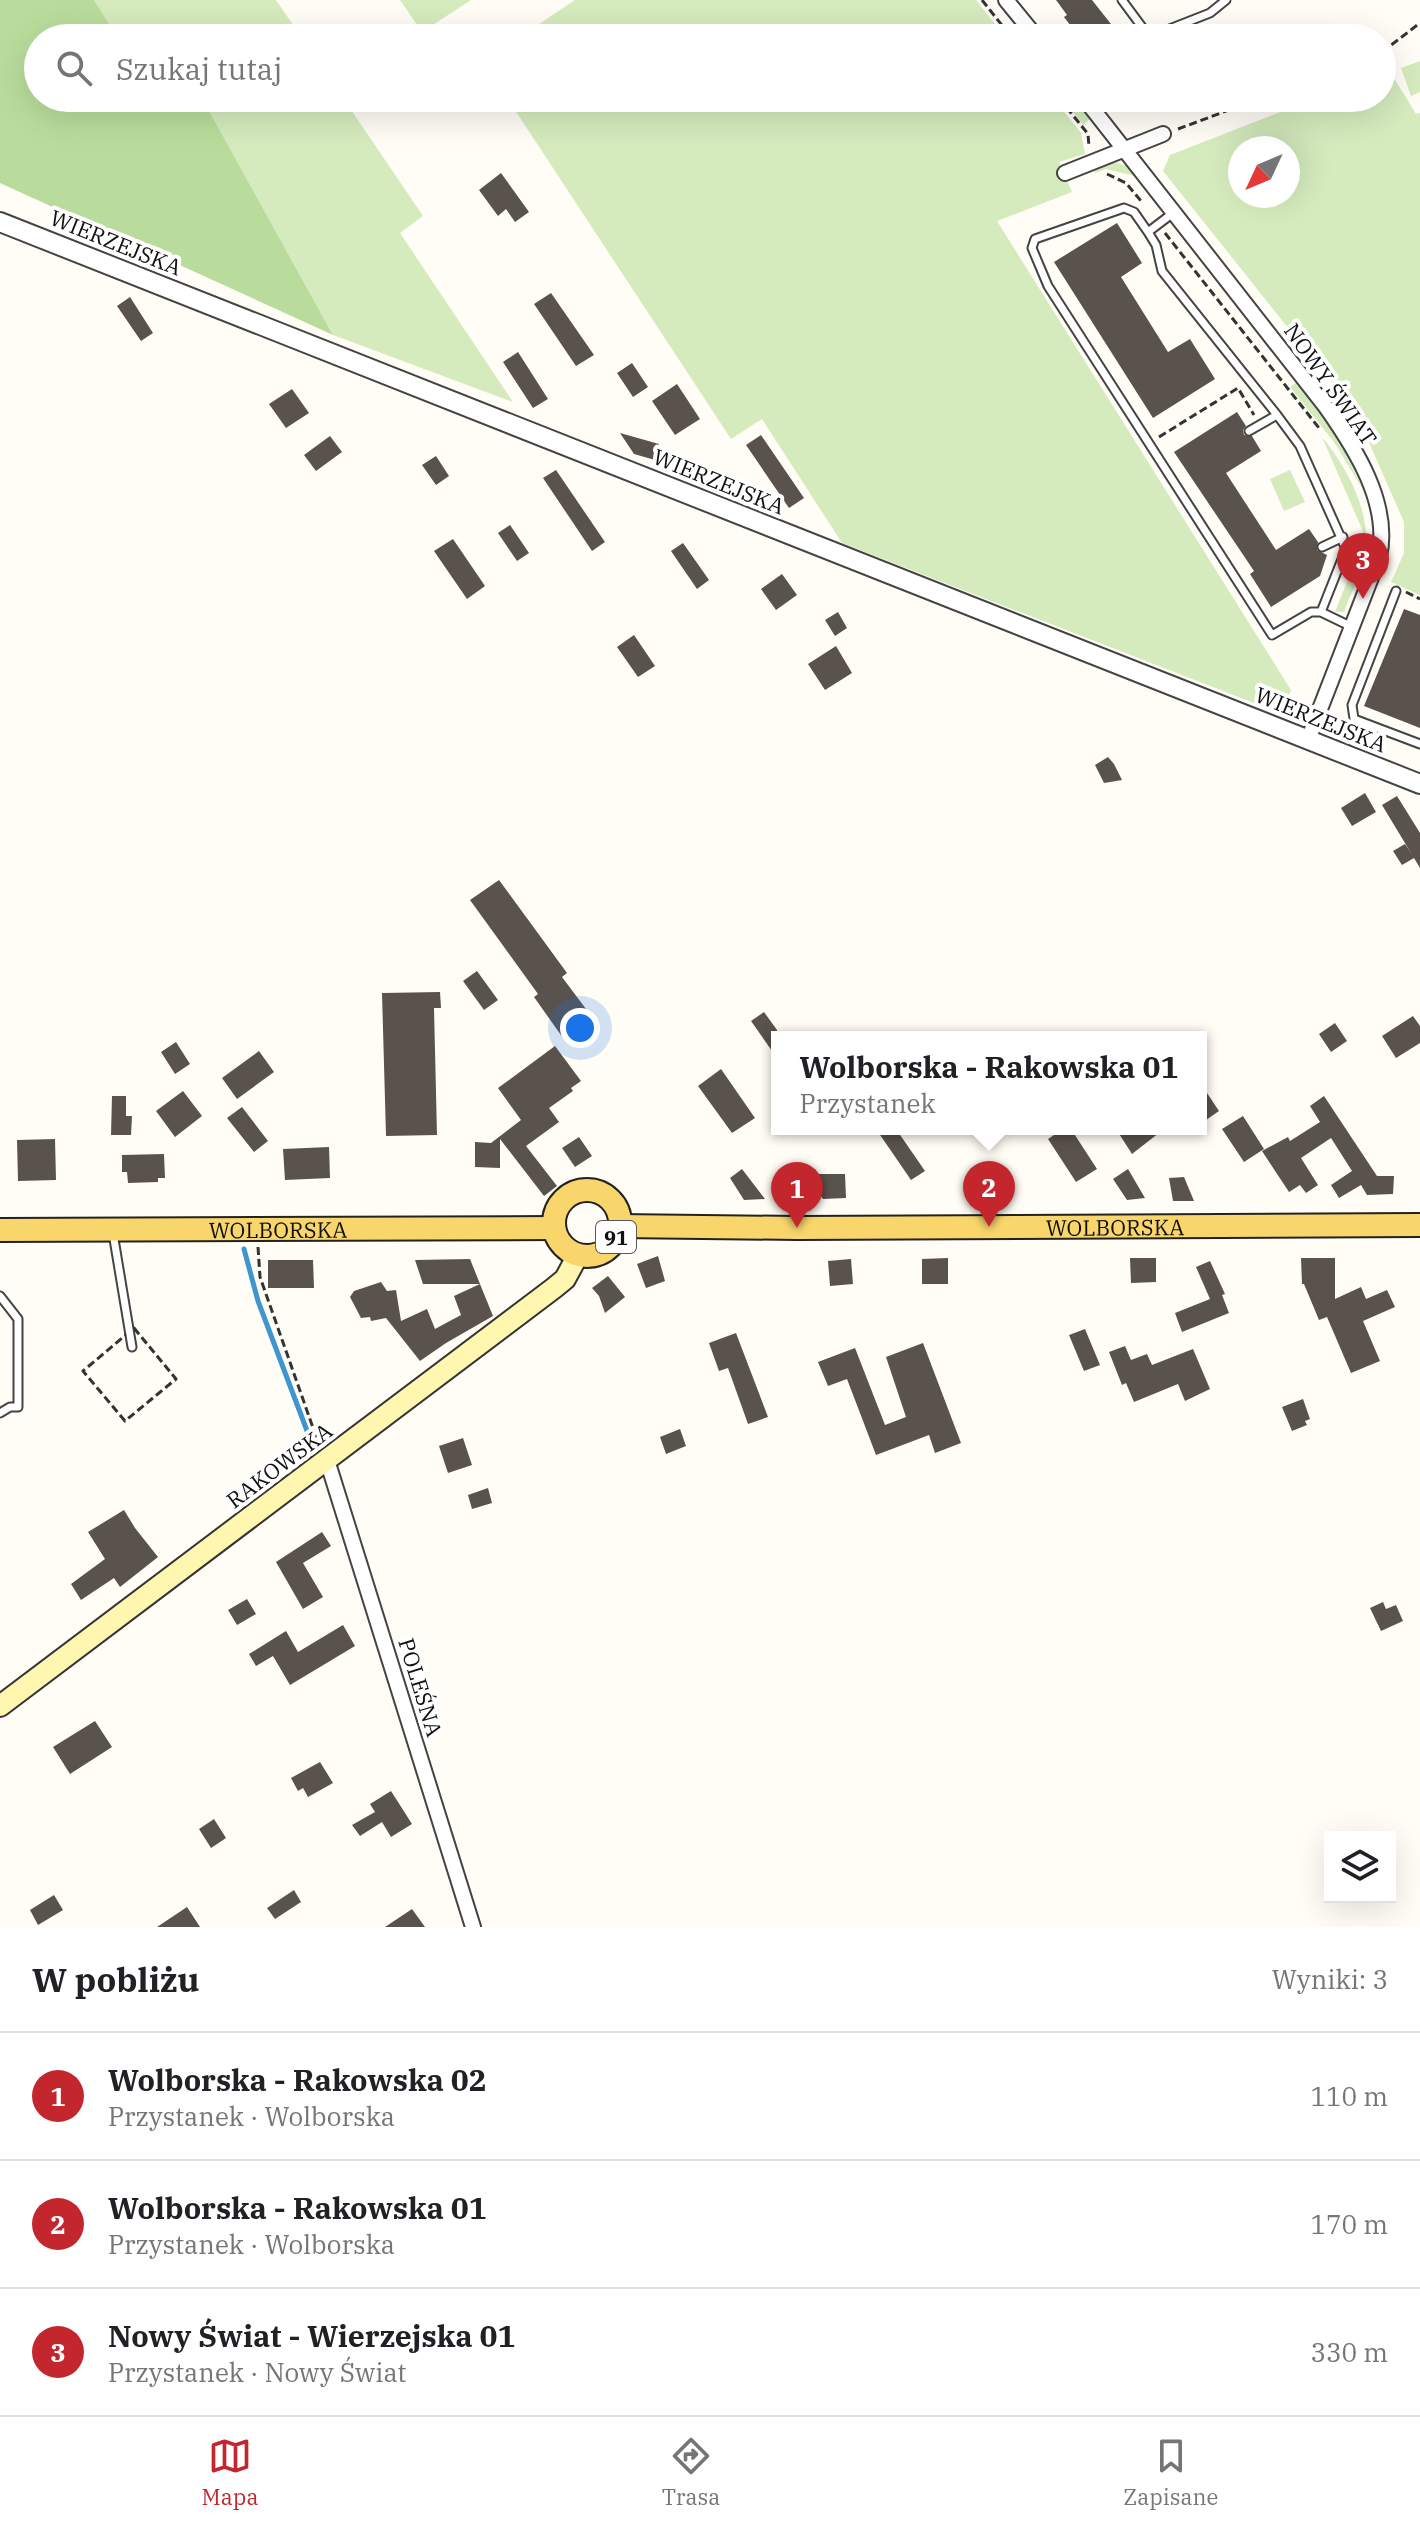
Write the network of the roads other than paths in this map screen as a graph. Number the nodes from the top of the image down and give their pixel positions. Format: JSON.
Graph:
{"nodes":[{"id":1,"x":1006,"y":0,"type":"edge"},
{"id":2,"x":1122,"y":0,"type":"edge"},
{"id":3,"x":1226,"y":0,"type":"edge"},
{"id":4,"x":1026,"y":24,"type":"edge"},
{"id":5,"x":1140,"y":24,"type":"edge"},
{"id":6,"x":1182,"y":24,"type":"edge"},
{"id":7,"x":1095,"y":112,"type":"edge"},
{"id":8,"x":1163,"y":134,"type":"road end"},
{"id":9,"x":1124,"y":148,"type":"junction"},
{"id":10,"x":1065,"y":173,"type":"dead end"},
{"id":11,"x":1174,"y":212,"type":"junction"},
{"id":12,"x":0,"y":222,"type":"edge"},
{"id":13,"x":1148,"y":232,"type":"junction"},
{"id":14,"x":1277,"y":415,"type":"junction"},
{"id":15,"x":1249,"y":431,"type":"dead end"},
{"id":16,"x":1343,"y":537,"type":"junction"},
{"id":17,"x":1322,"y":547,"type":"dead end"},
{"id":18,"x":1396,"y":591,"type":"dead end"},
{"id":19,"x":1321,"y":612,"type":"junction"},
{"id":20,"x":1352,"y":628,"type":"junction"},
{"id":21,"x":1308,"y":740,"type":"junction"},
{"id":22,"x":1420,"y":744,"type":"edge"},
{"id":23,"x":1420,"y":784,"type":"edge"},
{"id":24,"x":1420,"y":1225,"type":"edge"},
{"id":25,"x":619,"y":1226,"type":"junction"},
{"id":26,"x":554,"y":1228,"type":"junction"},
{"id":27,"x":0,"y":1230,"type":"edge"},
{"id":28,"x":112,"y":1230,"type":"junction"},
{"id":29,"x":578,"y":1255,"type":"junction"},
{"id":30,"x":0,"y":1296,"type":"edge"},
{"id":31,"x":132,"y":1347,"type":"dead end"},
{"id":32,"x":0,"y":1413,"type":"edge"},
{"id":33,"x":327,"y":1460,"type":"junction"},
{"id":34,"x":0,"y":1706,"type":"edge"},
{"id":35,"x":473,"y":1927,"type":"edge"}],
"edges":[{"from":1,"to":4,"type":"street"},
{"from":2,"to":5,"type":"lane"},
{"from":3,"to":6,"type":"lane"},
{"from":7,"to":9,"type":"street","name":"NOWY ŚWIAT"},
{"from":8,"to":9,"type":"street"},
{"from":9,"to":10,"type":"street"},
{"from":9,"to":11,"type":"street","name":"NOWY ŚWIAT"},
{"from":11,"to":13,"type":"lane"},
{"from":11,"to":20,"type":"street","name":"NOWY ŚWIAT"},
{"from":12,"to":21,"type":"street","name":"WIERZEJSKA"},
{"from":13,"to":14,"type":"lane"},
{"from":13,"to":19,"type":"lane"},
{"from":14,"to":15,"type":"lane"},
{"from":14,"to":16,"type":"lane"},
{"from":16,"to":17,"type":"lane"},
{"from":16,"to":19,"type":"lane"},
{"from":18,"to":22,"type":"lane"},
{"from":19,"to":20,"type":"lane"},
{"from":20,"to":21,"type":"street","name":"NOWY ŚWIAT"},
{"from":21,"to":23,"type":"street","name":"WIERZEJSKA"},
{"from":24,"to":25,"type":"main road","name":"WOLBORSKA","number":"91"},
{"from":25,"to":26,"type":"main road","number":"91"},
{"from":25,"to":29,"type":"main road","number":"91"},
{"from":26,"to":28,"type":"main road","name":"WOLBORSKA"},
{"from":26,"to":29,"type":"main road","number":"91"},
{"from":27,"to":28,"type":"main road","name":"WOLBORSKA"},
{"from":28,"to":31,"type":"lane"},
{"from":29,"to":33,"type":"main road","name":"RAKOWSKA","number":"91"},
{"from":30,"to":32,"type":"lane"},
{"from":33,"to":34,"type":"main road","name":"RAKOWSKA","number":"91"},
{"from":33,"to":35,"type":"street","name":"POLEŚNA"}]}
